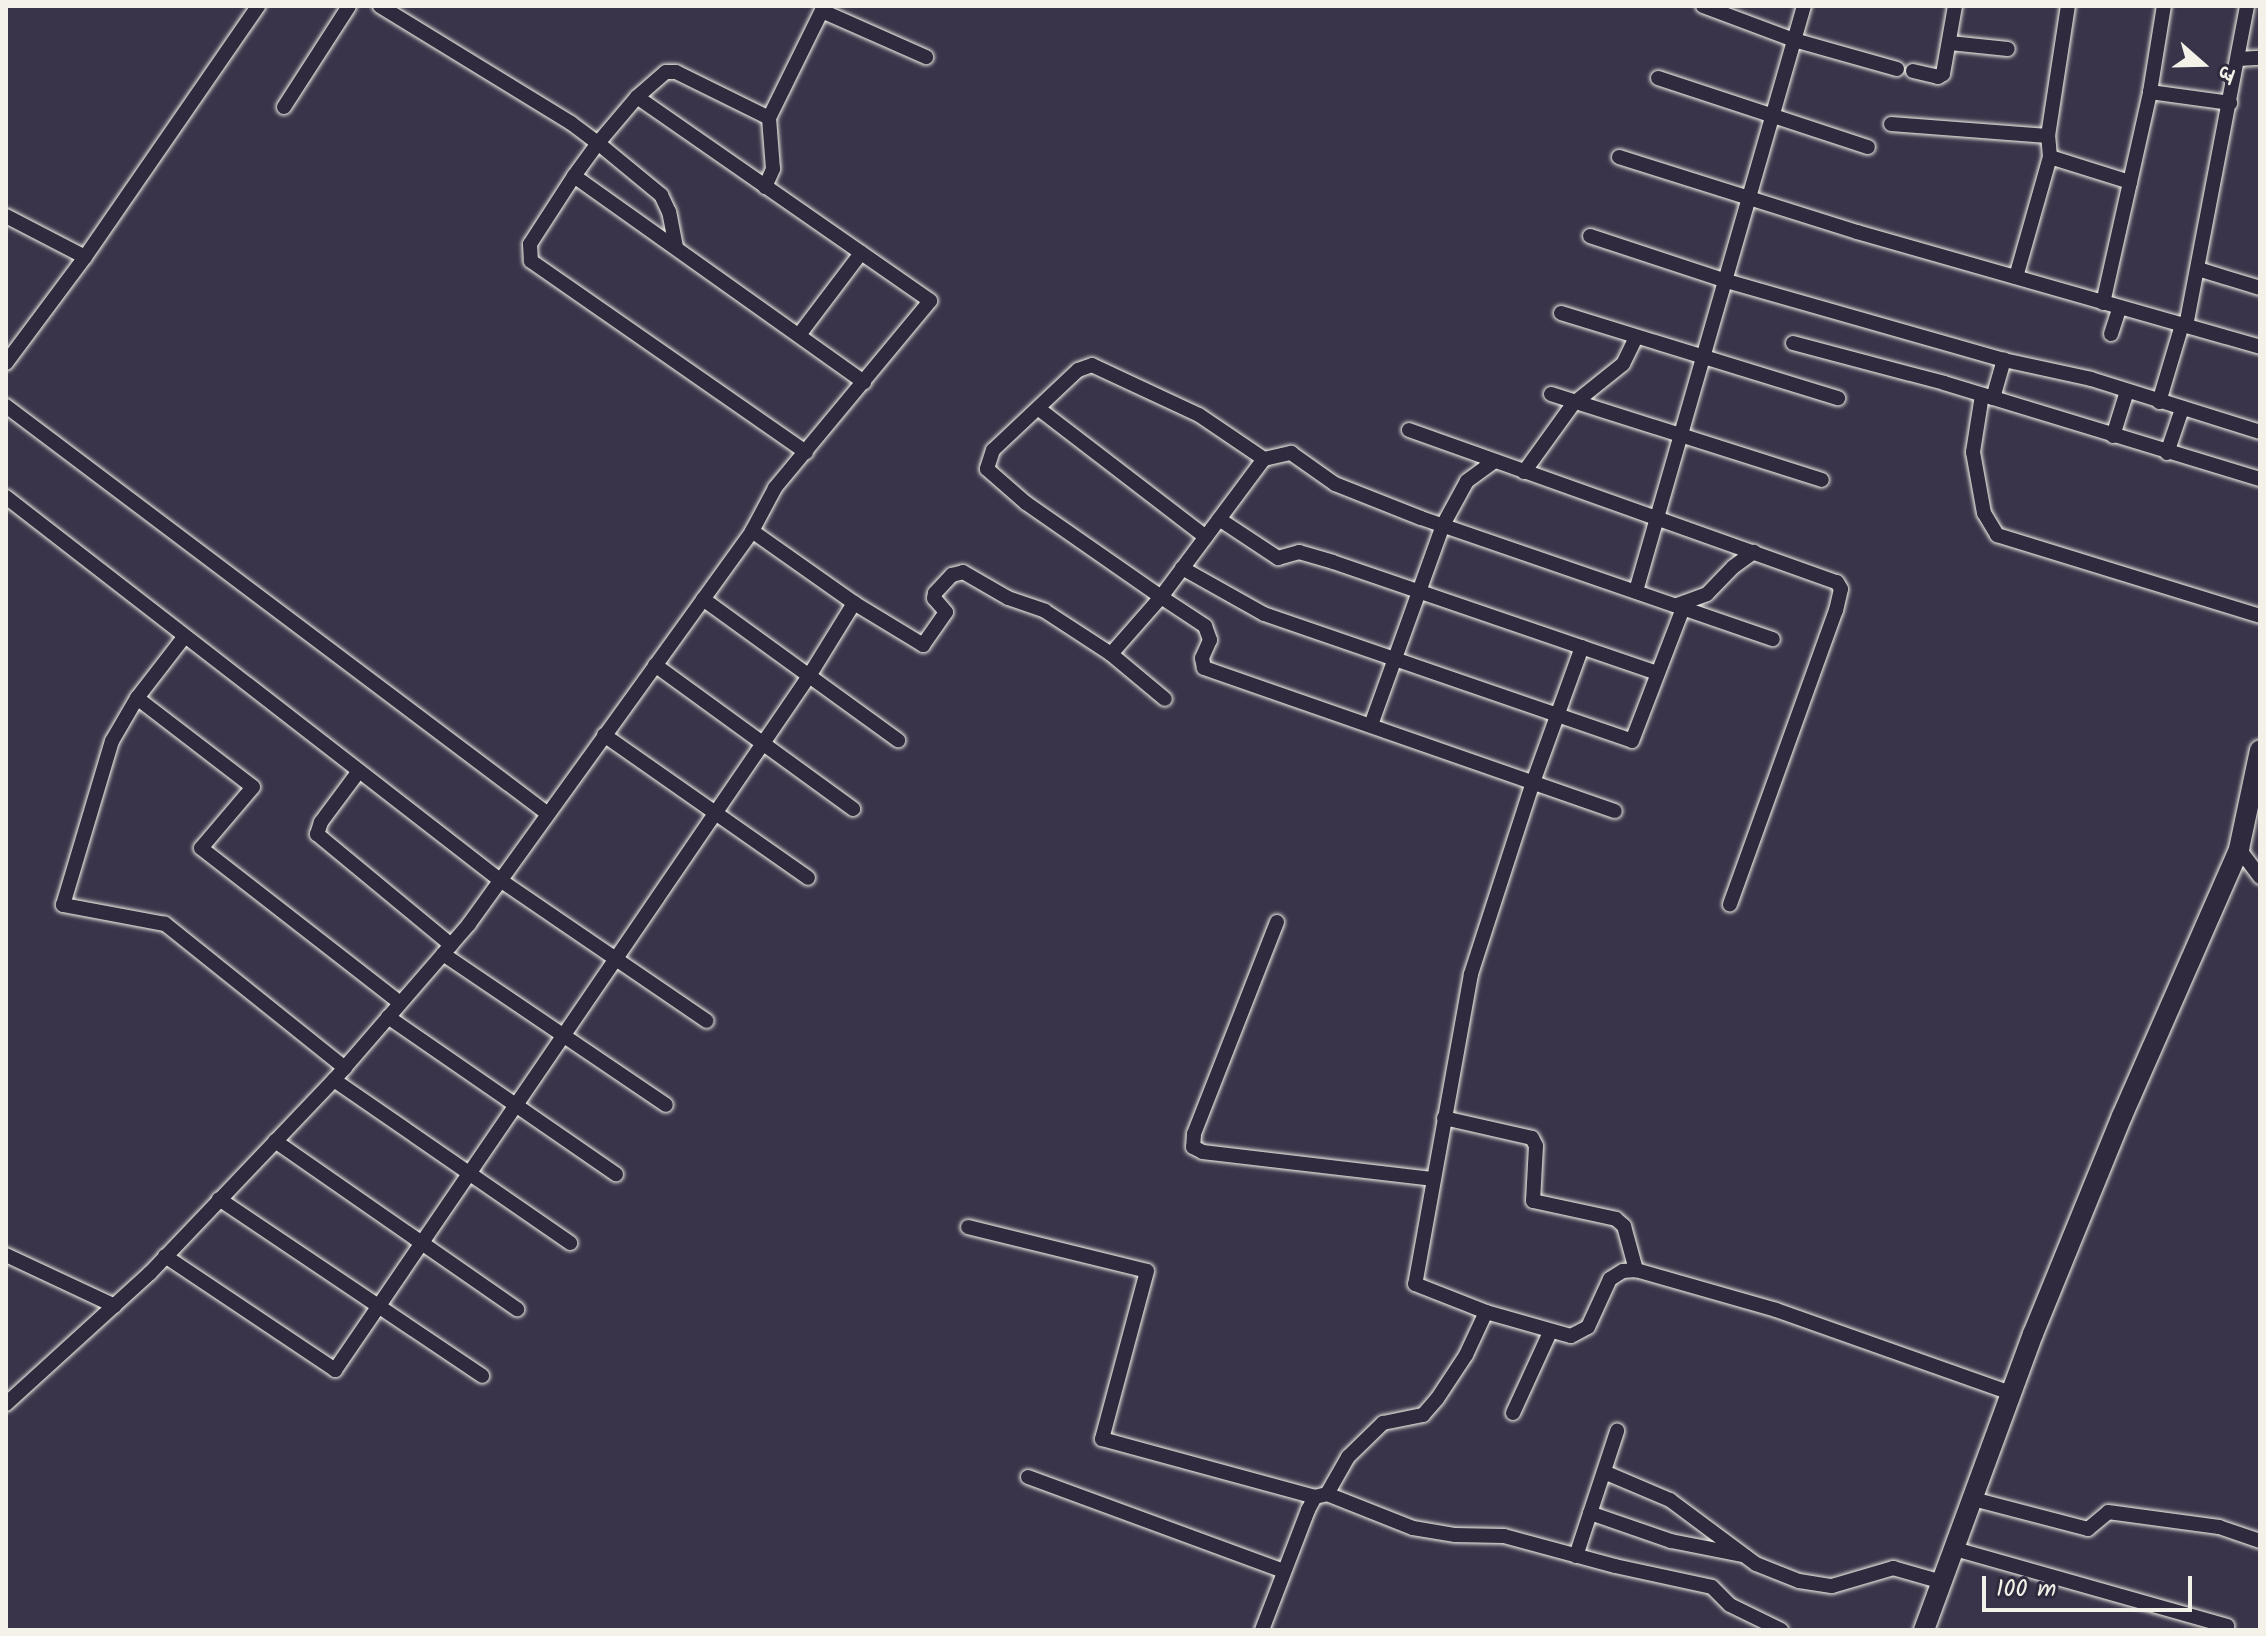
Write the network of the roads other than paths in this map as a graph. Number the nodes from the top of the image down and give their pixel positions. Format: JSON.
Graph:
{"nodes":[{"id":1,"x":258,"y":6,"type":"edge"},
{"id":2,"x":349,"y":6,"type":"edge"},
{"id":3,"x":380,"y":6,"type":"edge"},
{"id":4,"x":1703,"y":6,"type":"edge"},
{"id":5,"x":1804,"y":6,"type":"edge"},
{"id":6,"x":1955,"y":6,"type":"edge"},
{"id":7,"x":2068,"y":6,"type":"edge"},
{"id":8,"x":2164,"y":6,"type":"edge"},
{"id":9,"x":2247,"y":6,"type":"edge"},
{"id":10,"x":823,"y":9,"type":"edge"},
{"id":11,"x":1794,"y":40,"type":"junction"},
{"id":12,"x":1950,"y":43,"type":"junction"},
{"id":13,"x":2008,"y":49,"type":"dead end"},
{"id":14,"x":926,"y":57,"type":"dead end"},
{"id":15,"x":2260,"y":58,"type":"edge"},
{"id":16,"x":2238,"y":59,"type":"junction"},
{"id":17,"x":1897,"y":69,"type":"dead end"},
{"id":18,"x":1913,"y":71,"type":"dead end"},
{"id":19,"x":1658,"y":78,"type":"dead end"},
{"id":20,"x":2150,"y":92,"type":"junction"},
{"id":21,"x":637,"y":97,"type":"junction"},
{"id":22,"x":2230,"y":103,"type":"junction"},
{"id":23,"x":284,"y":107,"type":"dead end"},
{"id":24,"x":1772,"y":116,"type":"junction"},
{"id":25,"x":769,"y":118,"type":"junction"},
{"id":26,"x":1891,"y":124,"type":"dead end"},
{"id":27,"x":2048,"y":136,"type":"junction"},
{"id":28,"x":598,"y":143,"type":"junction"},
{"id":29,"x":1868,"y":147,"type":"dead end"},
{"id":30,"x":1619,"y":157,"type":"dead end"},
{"id":31,"x":2050,"y":157,"type":"junction"},
{"id":32,"x":574,"y":176,"type":"junction"},
{"id":33,"x":2130,"y":182,"type":"junction"},
{"id":34,"x":765,"y":187,"type":"junction"},
{"id":35,"x":1748,"y":197,"type":"junction"},
{"id":36,"x":6,"y":216,"type":"edge"},
{"id":37,"x":1590,"y":236,"type":"dead end"},
{"id":38,"x":676,"y":247,"type":"junction"},
{"id":39,"x":861,"y":253,"type":"junction"},
{"id":40,"x":85,"y":257,"type":"junction"},
{"id":41,"x":2198,"y":269,"type":"junction"},
{"id":42,"x":2016,"y":277,"type":"junction"},
{"id":43,"x":1723,"y":280,"type":"junction"},
{"id":44,"x":2260,"y":288,"type":"edge"},
{"id":45,"x":2103,"y":303,"type":"junction"},
{"id":46,"x":2120,"y":307,"type":"junction"},
{"id":47,"x":1561,"y":313,"type":"dead end"},
{"id":48,"x":2184,"y":326,"type":"junction"},
{"id":49,"x":2111,"y":334,"type":"dead end"},
{"id":50,"x":799,"y":335,"type":"junction"},
{"id":51,"x":1636,"y":337,"type":"junction"},
{"id":52,"x":1793,"y":343,"type":"dead end"},
{"id":53,"x":2260,"y":347,"type":"edge"},
{"id":54,"x":1701,"y":358,"type":"junction"},
{"id":55,"x":2004,"y":360,"type":"junction"},
{"id":56,"x":6,"y":363,"type":"edge"},
{"id":57,"x":864,"y":382,"type":"junction"},
{"id":58,"x":2127,"y":391,"type":"junction"},
{"id":59,"x":1551,"y":394,"type":"dead end"},
{"id":60,"x":1988,"y":396,"type":"junction"},
{"id":61,"x":1838,"y":398,"type":"dead end"},
{"id":62,"x":2159,"y":402,"type":"junction"},
{"id":63,"x":1573,"y":404,"type":"junction"},
{"id":64,"x":6,"y":406,"type":"edge"},
{"id":65,"x":1039,"y":409,"type":"junction"},
{"id":66,"x":2182,"y":409,"type":"junction"},
{"id":67,"x":1409,"y":430,"type":"dead end"},
{"id":68,"x":2260,"y":432,"type":"edge"},
{"id":69,"x":2113,"y":436,"type":"junction"},
{"id":70,"x":1679,"y":437,"type":"junction"},
{"id":71,"x":806,"y":452,"type":"junction"},
{"id":72,"x":2167,"y":453,"type":"junction"},
{"id":73,"x":1264,"y":459,"type":"junction"},
{"id":74,"x":1495,"y":461,"type":"junction"},
{"id":75,"x":1524,"y":472,"type":"junction"},
{"id":76,"x":2260,"y":479,"type":"edge"},
{"id":77,"x":1822,"y":480,"type":"dead end"},
{"id":78,"x":6,"y":497,"type":"edge"},
{"id":79,"x":1219,"y":519,"type":"junction"},
{"id":80,"x":1656,"y":520,"type":"junction"},
{"id":81,"x":1443,"y":525,"type":"junction"},
{"id":82,"x":752,"y":531,"type":"junction"},
{"id":83,"x":1206,"y":537,"type":"junction"},
{"id":84,"x":1754,"y":552,"type":"junction"},
{"id":85,"x":1182,"y":568,"type":"junction"},
{"id":86,"x":1636,"y":591,"type":"junction"},
{"id":87,"x":1419,"y":593,"type":"junction"},
{"id":88,"x":1161,"y":597,"type":"junction"},
{"id":89,"x":703,"y":599,"type":"junction"},
{"id":90,"x":854,"y":603,"type":"junction"},
{"id":91,"x":1680,"y":606,"type":"junction"},
{"id":92,"x":2260,"y":616,"type":"edge"},
{"id":93,"x":185,"y":636,"type":"junction"},
{"id":94,"x":1773,"y":639,"type":"dead end"},
{"id":95,"x":1582,"y":647,"type":"junction"},
{"id":96,"x":1111,"y":654,"type":"junction"},
{"id":97,"x":1395,"y":659,"type":"junction"},
{"id":98,"x":655,"y":665,"type":"junction"},
{"id":99,"x":1658,"y":673,"type":"junction"},
{"id":100,"x":809,"y":676,"type":"junction"},
{"id":101,"x":137,"y":698,"type":"junction"},
{"id":102,"x":1165,"y":699,"type":"dead end"},
{"id":103,"x":1556,"y":715,"type":"junction"},
{"id":104,"x":1371,"y":725,"type":"junction"},
{"id":105,"x":604,"y":735,"type":"junction"},
{"id":106,"x":898,"y":740,"type":"dead end"},
{"id":107,"x":763,"y":744,"type":"junction"},
{"id":108,"x":2260,"y":750,"type":"edge"},
{"id":109,"x":359,"y":771,"type":"junction"},
{"id":110,"x":2256,"y":781,"type":"edge"},
{"id":111,"x":1533,"y":782,"type":"junction"},
{"id":112,"x":853,"y":809,"type":"dead end"},
{"id":113,"x":1615,"y":811,"type":"dead end"},
{"id":114,"x":716,"y":813,"type":"junction"},
{"id":115,"x":548,"y":814,"type":"junction"},
{"id":116,"x":2239,"y":849,"type":"junction"},
{"id":117,"x":2260,"y":877,"type":"edge"},
{"id":118,"x":808,"y":878,"type":"dead end"},
{"id":119,"x":500,"y":880,"type":"junction"},
{"id":120,"x":1730,"y":905,"type":"dead end"},
{"id":121,"x":1277,"y":922,"type":"dead end"},
{"id":122,"x":447,"y":949,"type":"junction"},
{"id":123,"x":616,"y":958,"type":"junction"},
{"id":124,"x":400,"y":1003,"type":"junction"},
{"id":125,"x":388,"y":1017,"type":"junction"},
{"id":126,"x":707,"y":1021,"type":"dead end"},
{"id":127,"x":564,"y":1037,"type":"junction"},
{"id":128,"x":345,"y":1068,"type":"junction"},
{"id":129,"x":334,"y":1080,"type":"junction"},
{"id":130,"x":666,"y":1105,"type":"dead end"},
{"id":131,"x":517,"y":1106,"type":"junction"},
{"id":132,"x":1444,"y":1118,"type":"junction"},
{"id":133,"x":275,"y":1141,"type":"junction"},
{"id":134,"x":471,"y":1174,"type":"junction"},
{"id":135,"x":616,"y":1174,"type":"dead end"},
{"id":136,"x":1433,"y":1179,"type":"junction"},
{"id":137,"x":219,"y":1199,"type":"junction"},
{"id":138,"x":968,"y":1227,"type":"dead end"},
{"id":139,"x":423,"y":1243,"type":"junction"},
{"id":140,"x":570,"y":1243,"type":"dead end"},
{"id":141,"x":6,"y":1255,"type":"edge"},
{"id":142,"x":165,"y":1256,"type":"junction"},
{"id":143,"x":1636,"y":1270,"type":"junction"},
{"id":144,"x":115,"y":1306,"type":"junction"},
{"id":145,"x":379,"y":1307,"type":"junction"},
{"id":146,"x":517,"y":1309,"type":"dead end"},
{"id":147,"x":1486,"y":1312,"type":"junction"},
{"id":148,"x":1550,"y":1332,"type":"junction"},
{"id":149,"x":482,"y":1376,"type":"dead end"},
{"id":150,"x":2011,"y":1393,"type":"junction"},
{"id":151,"x":6,"y":1404,"type":"edge"},
{"id":152,"x":1513,"y":1413,"type":"dead end"},
{"id":153,"x":1617,"y":1431,"type":"dead end"},
{"id":154,"x":1604,"y":1472,"type":"junction"},
{"id":155,"x":1028,"y":1477,"type":"dead end"},
{"id":156,"x":1321,"y":1496,"type":"junction"},
{"id":157,"x":1973,"y":1499,"type":"junction"},
{"id":158,"x":1590,"y":1513,"type":"junction"},
{"id":159,"x":2260,"y":1541,"type":"edge"},
{"id":160,"x":1955,"y":1549,"type":"junction"},
{"id":161,"x":1742,"y":1555,"type":"junction"},
{"id":162,"x":1576,"y":1556,"type":"junction"},
{"id":163,"x":1283,"y":1571,"type":"junction"},
{"id":164,"x":1942,"y":1582,"type":"junction"},
{"id":165,"x":2227,"y":1626,"type":"dead end"},
{"id":166,"x":1928,"y":1629,"type":"edge"},
{"id":167,"x":1262,"y":1630,"type":"edge"},
{"id":168,"x":1781,"y":1630,"type":"edge"}],
"edges":[{"from":1,"to":40,"type":"street"},
{"from":2,"to":23,"type":"street"},
{"from":3,"to":28,"type":"street"},
{"from":4,"to":11,"type":"street"},
{"from":5,"to":11,"type":"street"},
{"from":6,"to":12,"type":"street"},
{"from":7,"to":27,"type":"street"},
{"from":8,"to":20,"type":"street"},
{"from":9,"to":16,"type":"street"},
{"from":10,"to":14,"type":"street"},
{"from":10,"to":25,"type":"street"},
{"from":11,"to":17,"type":"street"},
{"from":11,"to":24,"type":"street"},
{"from":12,"to":13,"type":"street"},
{"from":12,"to":18,"type":"street"},
{"from":15,"to":16,"type":"street"},
{"from":16,"to":22,"type":"street"},
{"from":19,"to":24,"type":"street"},
{"from":20,"to":22,"type":"street"},
{"from":20,"to":33,"type":"street"},
{"from":21,"to":25,"type":"street"},
{"from":21,"to":28,"type":"street"},
{"from":21,"to":34,"type":"street"},
{"from":22,"to":41,"type":"street"},
{"from":24,"to":29,"type":"street"},
{"from":24,"to":35,"type":"street"},
{"from":25,"to":34,"type":"street"},
{"from":26,"to":27,"type":"street"},
{"from":27,"to":31,"type":"street"},
{"from":28,"to":32,"type":"street"},
{"from":28,"to":38,"type":"street"},
{"from":30,"to":35,"type":"street"},
{"from":31,"to":33,"type":"street"},
{"from":31,"to":42,"type":"street"},
{"from":32,"to":38,"type":"street"},
{"from":32,"to":71,"type":"street"},
{"from":33,"to":45,"type":"street"},
{"from":34,"to":39,"type":"street"},
{"from":35,"to":42,"type":"street"},
{"from":35,"to":43,"type":"street"},
{"from":36,"to":40,"type":"street"},
{"from":37,"to":43,"type":"street"},
{"from":38,"to":50,"type":"street"},
{"from":39,"to":50,"type":"street"},
{"from":39,"to":57,"type":"street"},
{"from":40,"to":56,"type":"street"},
{"from":41,"to":44,"type":"street"},
{"from":41,"to":48,"type":"street"},
{"from":42,"to":45,"type":"street"},
{"from":43,"to":54,"type":"street"},
{"from":43,"to":55,"type":"street"},
{"from":45,"to":46,"type":"street"},
{"from":46,"to":48,"type":"street"},
{"from":46,"to":49,"type":"street"},
{"from":47,"to":51,"type":"street"},
{"from":48,"to":53,"type":"street"},
{"from":48,"to":62,"type":"street"},
{"from":50,"to":57,"type":"street"},
{"from":51,"to":54,"type":"street"},
{"from":51,"to":63,"type":"street"},
{"from":52,"to":60,"type":"street"},
{"from":54,"to":61,"type":"street"},
{"from":54,"to":70,"type":"street"},
{"from":55,"to":58,"type":"street"},
{"from":55,"to":60,"type":"street"},
{"from":57,"to":71,"type":"street"},
{"from":58,"to":62,"type":"street"},
{"from":58,"to":69,"type":"street"},
{"from":59,"to":63,"type":"street"},
{"from":60,"to":69,"type":"street"},
{"from":60,"to":92,"type":"street"},
{"from":62,"to":66,"type":"street"},
{"from":63,"to":70,"type":"street"},
{"from":63,"to":75,"type":"street"},
{"from":64,"to":115,"type":"street"},
{"from":65,"to":73,"type":"street"},
{"from":65,"to":83,"type":"street"},
{"from":65,"to":88,"type":"street"},
{"from":66,"to":68,"type":"street"},
{"from":66,"to":72,"type":"street"},
{"from":67,"to":74,"type":"street"},
{"from":69,"to":72,"type":"street"},
{"from":70,"to":77,"type":"street"},
{"from":70,"to":80,"type":"street"},
{"from":71,"to":82,"type":"street"},
{"from":72,"to":76,"type":"street"},
{"from":73,"to":79,"type":"street"},
{"from":73,"to":81,"type":"street"},
{"from":74,"to":75,"type":"street"},
{"from":74,"to":81,"type":"street"},
{"from":75,"to":80,"type":"street"},
{"from":78,"to":93,"type":"street"},
{"from":79,"to":83,"type":"street"},
{"from":79,"to":87,"type":"street"},
{"from":80,"to":84,"type":"street"},
{"from":80,"to":86,"type":"street"},
{"from":81,"to":86,"type":"street"},
{"from":81,"to":87,"type":"street"},
{"from":82,"to":89,"type":"street"},
{"from":82,"to":90,"type":"street"},
{"from":83,"to":85,"type":"street"},
{"from":84,"to":91,"type":"street"},
{"from":84,"to":120,"type":"street"},
{"from":85,"to":88,"type":"street"},
{"from":85,"to":97,"type":"street"},
{"from":86,"to":91,"type":"street"},
{"from":87,"to":95,"type":"street"},
{"from":87,"to":97,"type":"street"},
{"from":88,"to":96,"type":"street"},
{"from":88,"to":104,"type":"street"},
{"from":89,"to":98,"type":"street"},
{"from":89,"to":100,"type":"street"},
{"from":90,"to":96,"type":"street"},
{"from":90,"to":100,"type":"street"},
{"from":91,"to":94,"type":"street"},
{"from":91,"to":99,"type":"street"},
{"from":93,"to":101,"type":"street"},
{"from":93,"to":109,"type":"street"},
{"from":95,"to":99,"type":"street"},
{"from":95,"to":103,"type":"street"},
{"from":96,"to":102,"type":"street"},
{"from":97,"to":103,"type":"street"},
{"from":97,"to":104,"type":"street"},
{"from":98,"to":105,"type":"street"},
{"from":98,"to":107,"type":"street"},
{"from":99,"to":103,"type":"street"},
{"from":100,"to":106,"type":"street"},
{"from":100,"to":107,"type":"street"},
{"from":101,"to":124,"type":"street"},
{"from":101,"to":128,"type":"street"},
{"from":103,"to":111,"type":"street"},
{"from":104,"to":111,"type":"street"},
{"from":105,"to":114,"type":"street"},
{"from":105,"to":115,"type":"street"},
{"from":107,"to":112,"type":"street"},
{"from":107,"to":114,"type":"street"},
{"from":108,"to":110,"type":"street"},
{"from":109,"to":119,"type":"street"},
{"from":109,"to":122,"type":"street"},
{"from":110,"to":116,"type":"street"},
{"from":111,"to":113,"type":"street"},
{"from":111,"to":132,"type":"street"},
{"from":114,"to":118,"type":"street"},
{"from":114,"to":123,"type":"street"},
{"from":115,"to":119,"type":"street"},
{"from":116,"to":117,"type":"street"},
{"from":116,"to":150,"type":"street"},
{"from":119,"to":122,"type":"street"},
{"from":119,"to":123,"type":"street"},
{"from":121,"to":136,"type":"street"},
{"from":122,"to":124,"type":"street"},
{"from":122,"to":127,"type":"street"},
{"from":123,"to":126,"type":"street"},
{"from":123,"to":127,"type":"street"},
{"from":124,"to":125,"type":"street"},
{"from":125,"to":128,"type":"street"},
{"from":125,"to":131,"type":"street"},
{"from":127,"to":130,"type":"street"},
{"from":127,"to":131,"type":"street"},
{"from":128,"to":129,"type":"street"},
{"from":129,"to":133,"type":"street"},
{"from":129,"to":134,"type":"street"},
{"from":131,"to":134,"type":"street"},
{"from":131,"to":135,"type":"street"},
{"from":132,"to":136,"type":"street"},
{"from":132,"to":143,"type":"street"},
{"from":133,"to":137,"type":"street"},
{"from":133,"to":139,"type":"street"},
{"from":134,"to":139,"type":"street"},
{"from":134,"to":140,"type":"street"},
{"from":136,"to":147,"type":"street"},
{"from":137,"to":142,"type":"street"},
{"from":137,"to":145,"type":"street"},
{"from":138,"to":156,"type":"street"},
{"from":139,"to":145,"type":"street"},
{"from":139,"to":146,"type":"street"},
{"from":141,"to":144,"type":"street"},
{"from":142,"to":144,"type":"street"},
{"from":142,"to":145,"type":"street"},
{"from":143,"to":148,"type":"street"},
{"from":143,"to":150,"type":"street"},
{"from":144,"to":151,"type":"street"},
{"from":145,"to":149,"type":"street"},
{"from":147,"to":148,"type":"street"},
{"from":147,"to":156,"type":"street"},
{"from":148,"to":152,"type":"street"},
{"from":150,"to":157,"type":"street"},
{"from":153,"to":154,"type":"street"},
{"from":154,"to":158,"type":"street"},
{"from":154,"to":161,"type":"street"},
{"from":155,"to":163,"type":"street"},
{"from":156,"to":162,"type":"street"},
{"from":156,"to":163,"type":"street"},
{"from":157,"to":159,"type":"street"},
{"from":157,"to":160,"type":"street"},
{"from":158,"to":161,"type":"street"},
{"from":158,"to":162,"type":"street"},
{"from":160,"to":164,"type":"street"},
{"from":160,"to":165,"type":"street"},
{"from":161,"to":164,"type":"street"},
{"from":162,"to":168,"type":"street"},
{"from":163,"to":167,"type":"street"},
{"from":164,"to":166,"type":"street"}]}
